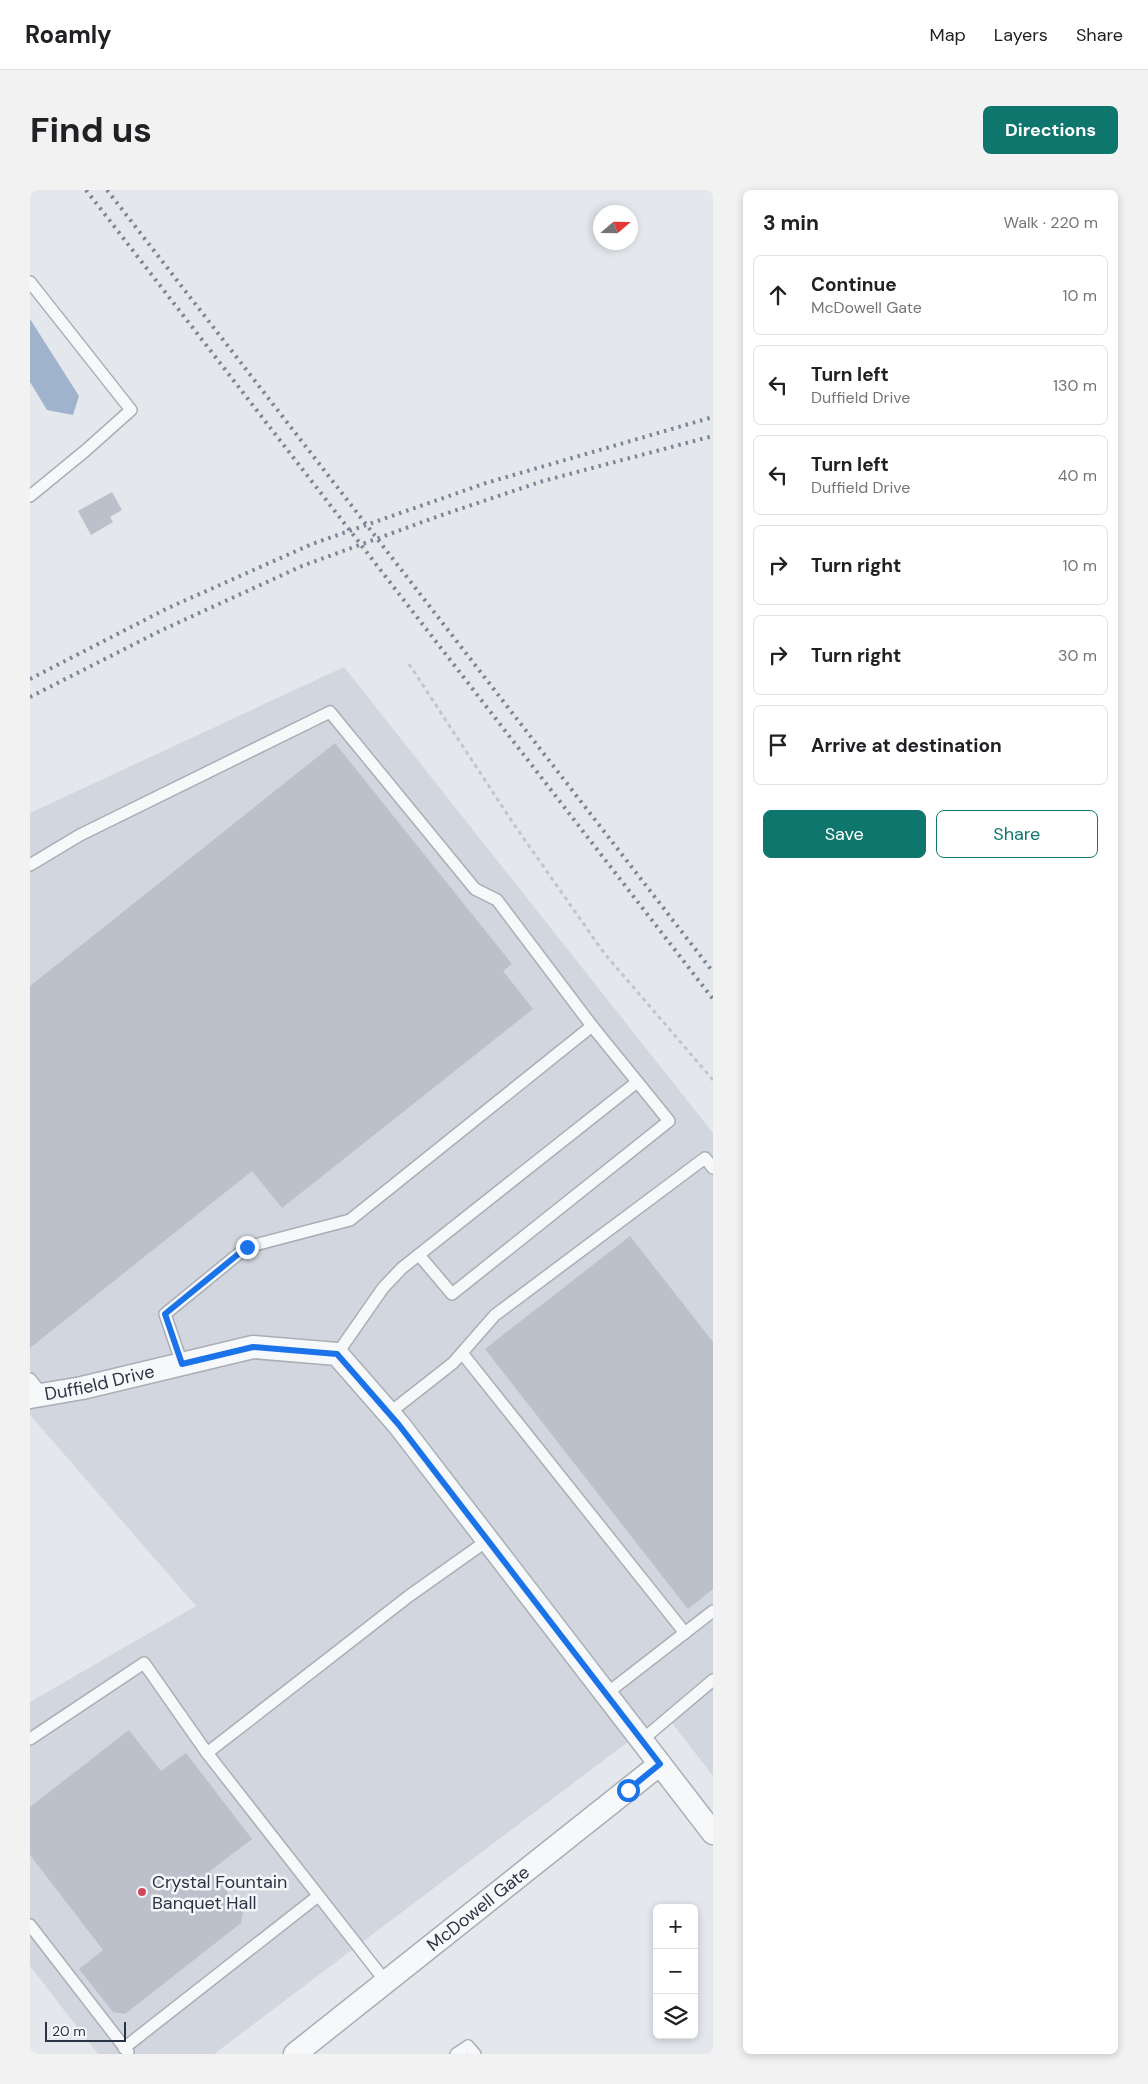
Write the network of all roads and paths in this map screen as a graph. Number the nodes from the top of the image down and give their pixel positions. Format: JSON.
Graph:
{"nodes":[{"id":1,"x":30,"y":282,"type":"edge"},
{"id":2,"x":30,"y":496,"type":"edge"},
{"id":3,"x":409,"y":664,"type":"dead end"},
{"id":4,"x":30,"y":865,"type":"edge"},
{"id":5,"x":592,"y":1026,"type":"junction"},
{"id":6,"x":713,"y":1080,"type":"edge"},
{"id":7,"x":638,"y":1082,"type":"junction"},
{"id":8,"x":713,"y":1168,"type":"edge"},
{"id":9,"x":419,"y":1255,"type":"junction"},
{"id":10,"x":462,"y":1353,"type":"junction"},
{"id":11,"x":337,"y":1354,"type":"junction"},
{"id":12,"x":182,"y":1364,"type":"junction"},
{"id":13,"x":34,"y":1390,"type":"edge"},
{"id":14,"x":388,"y":1414,"type":"junction"},
{"id":15,"x":488,"y":1540,"type":"junction"},
{"id":16,"x":713,"y":1611,"type":"edge"},
{"id":17,"x":685,"y":1633,"type":"junction"},
{"id":18,"x":713,"y":1680,"type":"edge"},
{"id":19,"x":606,"y":1694,"type":"junction"},
{"id":20,"x":30,"y":1739,"type":"edge"},
{"id":21,"x":642,"y":1740,"type":"junction"},
{"id":22,"x":207,"y":1753,"type":"junction"},
{"id":23,"x":660,"y":1764,"type":"junction"},
{"id":24,"x":713,"y":1833,"type":"edge"},
{"id":25,"x":318,"y":1896,"type":"junction"},
{"id":26,"x":30,"y":1925,"type":"edge"},
{"id":27,"x":386,"y":1982,"type":"junction"},
{"id":28,"x":127,"y":2051,"type":"edge"},
{"id":29,"x":295,"y":2054,"type":"edge"},
{"id":30,"x":456,"y":2054,"type":"edge"},
{"id":31,"x":475,"y":2054,"type":"edge"}],
"edges":[{"from":1,"to":2,"type":"lane"},
{"from":3,"to":6,"type":"path"},
{"from":4,"to":5,"type":"lane"},
{"from":5,"to":7,"type":"lane"},
{"from":5,"to":12,"type":"lane"},
{"from":7,"to":9,"type":"lane"},
{"from":7,"to":9,"type":"lane"},
{"from":8,"to":10,"type":"lane"},
{"from":9,"to":11,"type":"lane"},
{"from":10,"to":14,"type":"lane"},
{"from":10,"to":17,"type":"lane"},
{"from":11,"to":12,"type":"street","name":"Duffield Drive"},
{"from":11,"to":14,"type":"street"},
{"from":12,"to":13,"type":"street","name":"Duffield Drive"},
{"from":14,"to":15,"type":"street"},
{"from":15,"to":19,"type":"street"},
{"from":15,"to":22,"type":"lane"},
{"from":16,"to":17,"type":"lane"},
{"from":17,"to":19,"type":"lane"},
{"from":18,"to":21,"type":"lane"},
{"from":19,"to":21,"type":"street"},
{"from":20,"to":22,"type":"lane"},
{"from":21,"to":23,"type":"street"},
{"from":22,"to":25,"type":"lane"},
{"from":23,"to":24,"type":"street"},
{"from":23,"to":27,"type":"street","name":"McDowell Gate"},
{"from":25,"to":27,"type":"lane"},
{"from":25,"to":28,"type":"lane"},
{"from":26,"to":28,"type":"lane"},
{"from":27,"to":29,"type":"street","name":"McDowell Gate"},
{"from":30,"to":31,"type":"lane"}]}
